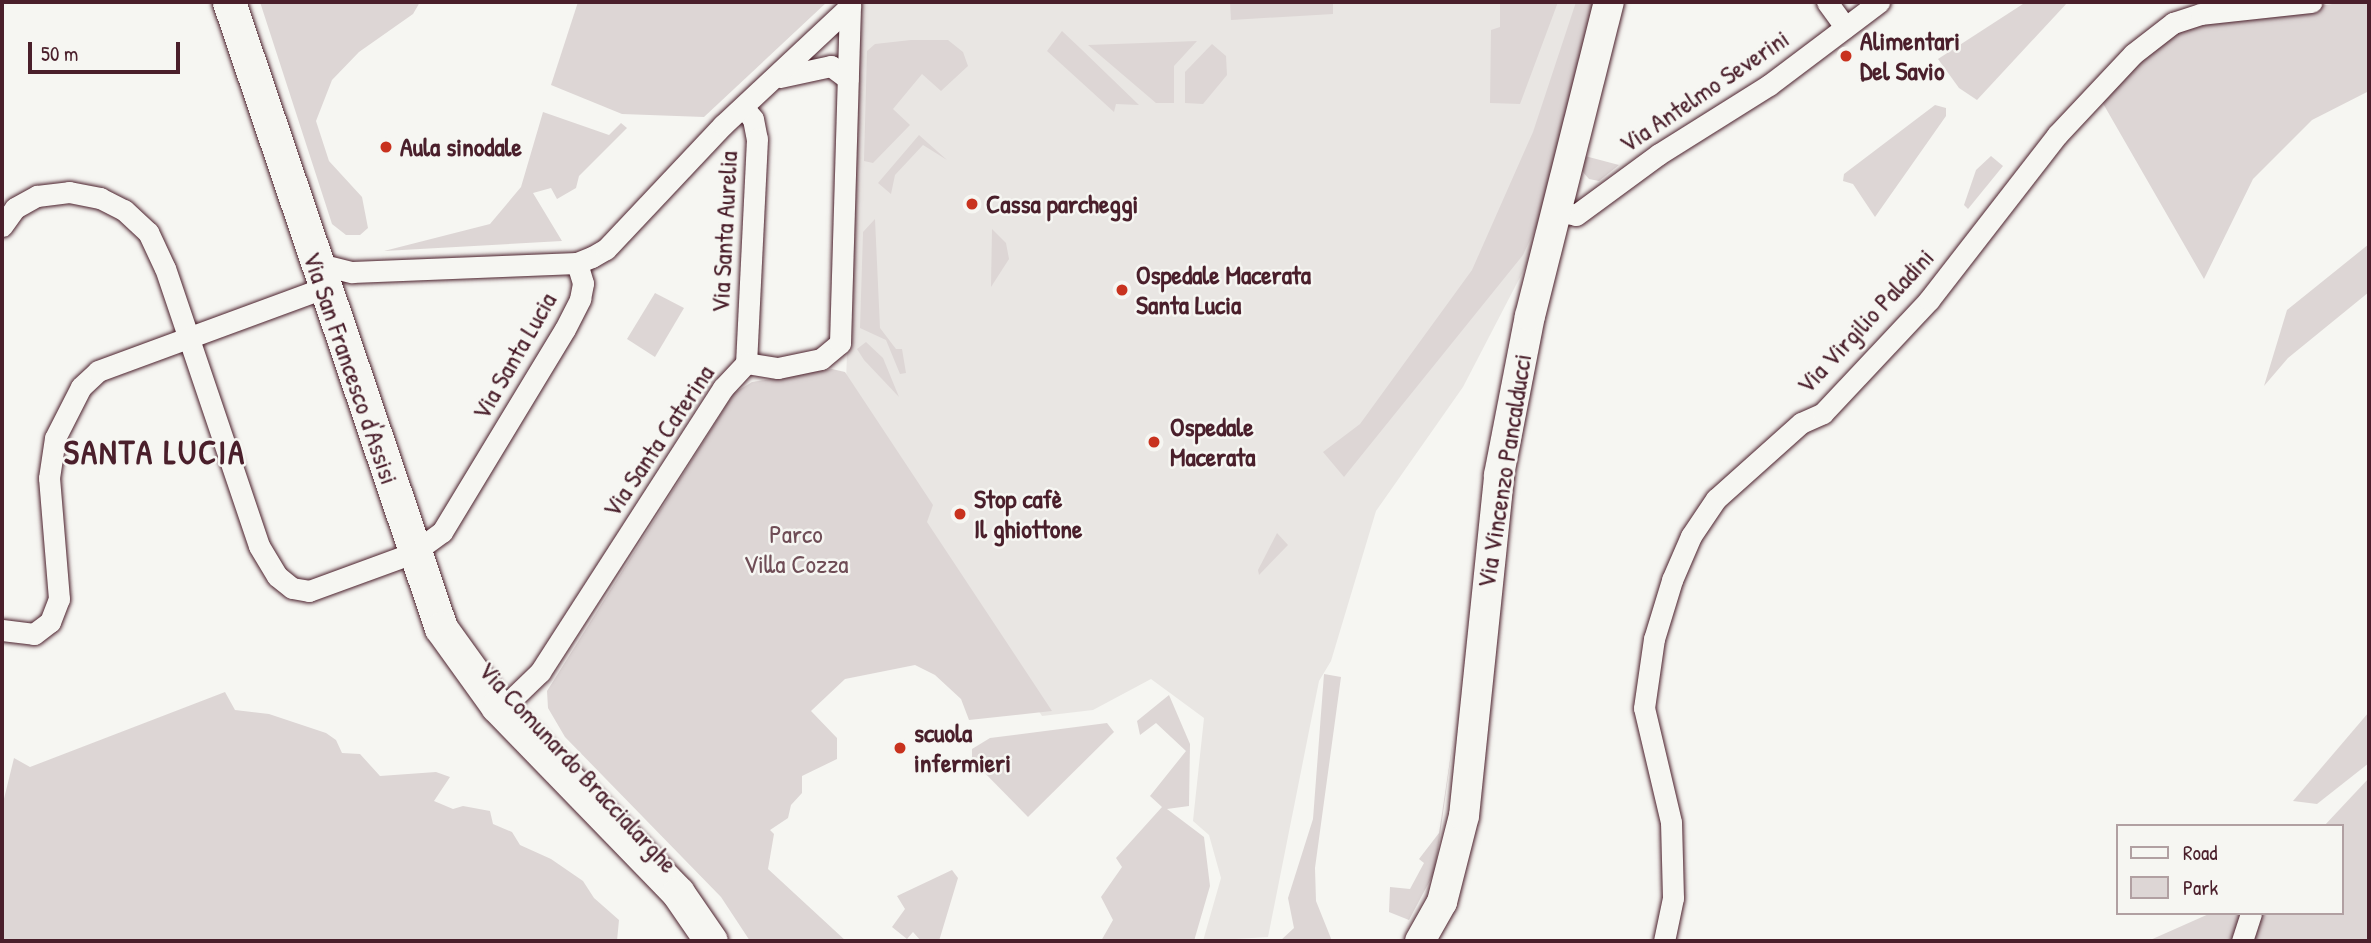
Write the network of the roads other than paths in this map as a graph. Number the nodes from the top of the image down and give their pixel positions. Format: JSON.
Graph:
{"nodes":[{"id":1,"x":229,"y":2,"type":"edge"},
{"id":2,"x":1609,"y":2,"type":"edge"},
{"id":3,"x":1827,"y":2,"type":"edge"},
{"id":4,"x":1880,"y":2,"type":"edge"},
{"id":5,"x":2311,"y":2,"type":"edge"},
{"id":6,"x":850,"y":4,"type":"edge"},
{"id":7,"x":1845,"y":27,"type":"junction"},
{"id":8,"x":776,"y":79,"type":"junction"},
{"id":9,"x":848,"y":79,"type":"junction"},
{"id":10,"x":744,"y":108,"type":"junction"},
{"id":11,"x":1556,"y":211,"type":"junction"},
{"id":12,"x":2,"y":226,"type":"edge"},
{"id":13,"x":578,"y":263,"type":"junction"},
{"id":14,"x":320,"y":276,"type":"junction"},
{"id":15,"x":190,"y":338,"type":"junction"},
{"id":16,"x":746,"y":363,"type":"junction"},
{"id":17,"x":413,"y":553,"type":"junction"},
{"id":18,"x":2,"y":630,"type":"edge"},
{"id":19,"x":508,"y":708,"type":"junction"},
{"id":20,"x":2250,"y":915,"type":"edge"},
{"id":21,"x":711,"y":941,"type":"edge"},
{"id":22,"x":728,"y":941,"type":"edge"},
{"id":23,"x":1420,"y":941,"type":"edge"},
{"id":24,"x":1664,"y":941,"type":"edge"},
{"id":25,"x":2242,"y":941,"type":"edge"}],
"edges":[{"from":1,"to":14,"type":"main road","name":"Via San Francesco d'Assisi"},
{"from":2,"to":11,"type":"main road","name":"Via Vincenzo Pancalducci"},
{"from":3,"to":7,"type":"street"},
{"from":4,"to":7,"type":"street","name":"Via Antelmo Severini"},
{"from":5,"to":24,"type":"street","name":"Via Virgilio Paladini"},
{"from":6,"to":8,"type":"street"},
{"from":6,"to":9,"type":"street","name":"Via Santa Caterina"},
{"from":7,"to":11,"type":"street","name":"Via Antelmo Severini"},
{"from":8,"to":9,"type":"street"},
{"from":8,"to":10,"type":"street"},
{"from":9,"to":16,"type":"street","name":"Via Santa Caterina"},
{"from":10,"to":13,"type":"street"},
{"from":10,"to":16,"type":"street","name":"Via Santa Aurelia"},
{"from":11,"to":23,"type":"main road","name":"Via Vincenzo Pancalducci"},
{"from":12,"to":15,"type":"street","name":"Via Santa Lucia"},
{"from":13,"to":14,"type":"street"},
{"from":13,"to":17,"type":"street","name":"Via Santa Lucia"},
{"from":14,"to":15,"type":"street"},
{"from":14,"to":17,"type":"main road","name":"Via San Francesco d'Assisi"},
{"from":15,"to":17,"type":"street","name":"Via Santa Lucia"},
{"from":15,"to":18,"type":"street"},
{"from":16,"to":19,"type":"street","name":"Via Santa Caterina"},
{"from":17,"to":19,"type":"main road","name":"Via Comunardo Braccialarghe"},
{"from":17,"to":19,"type":"main road","name":"Via San Francesco d'Assisi"},
{"from":19,"to":21,"type":"main road","name":"Via Comunardo Braccialarghe"},
{"from":19,"to":22,"type":"main road","name":"Via Comunardo Braccialarghe"},
{"from":20,"to":25,"type":"street"}]}
